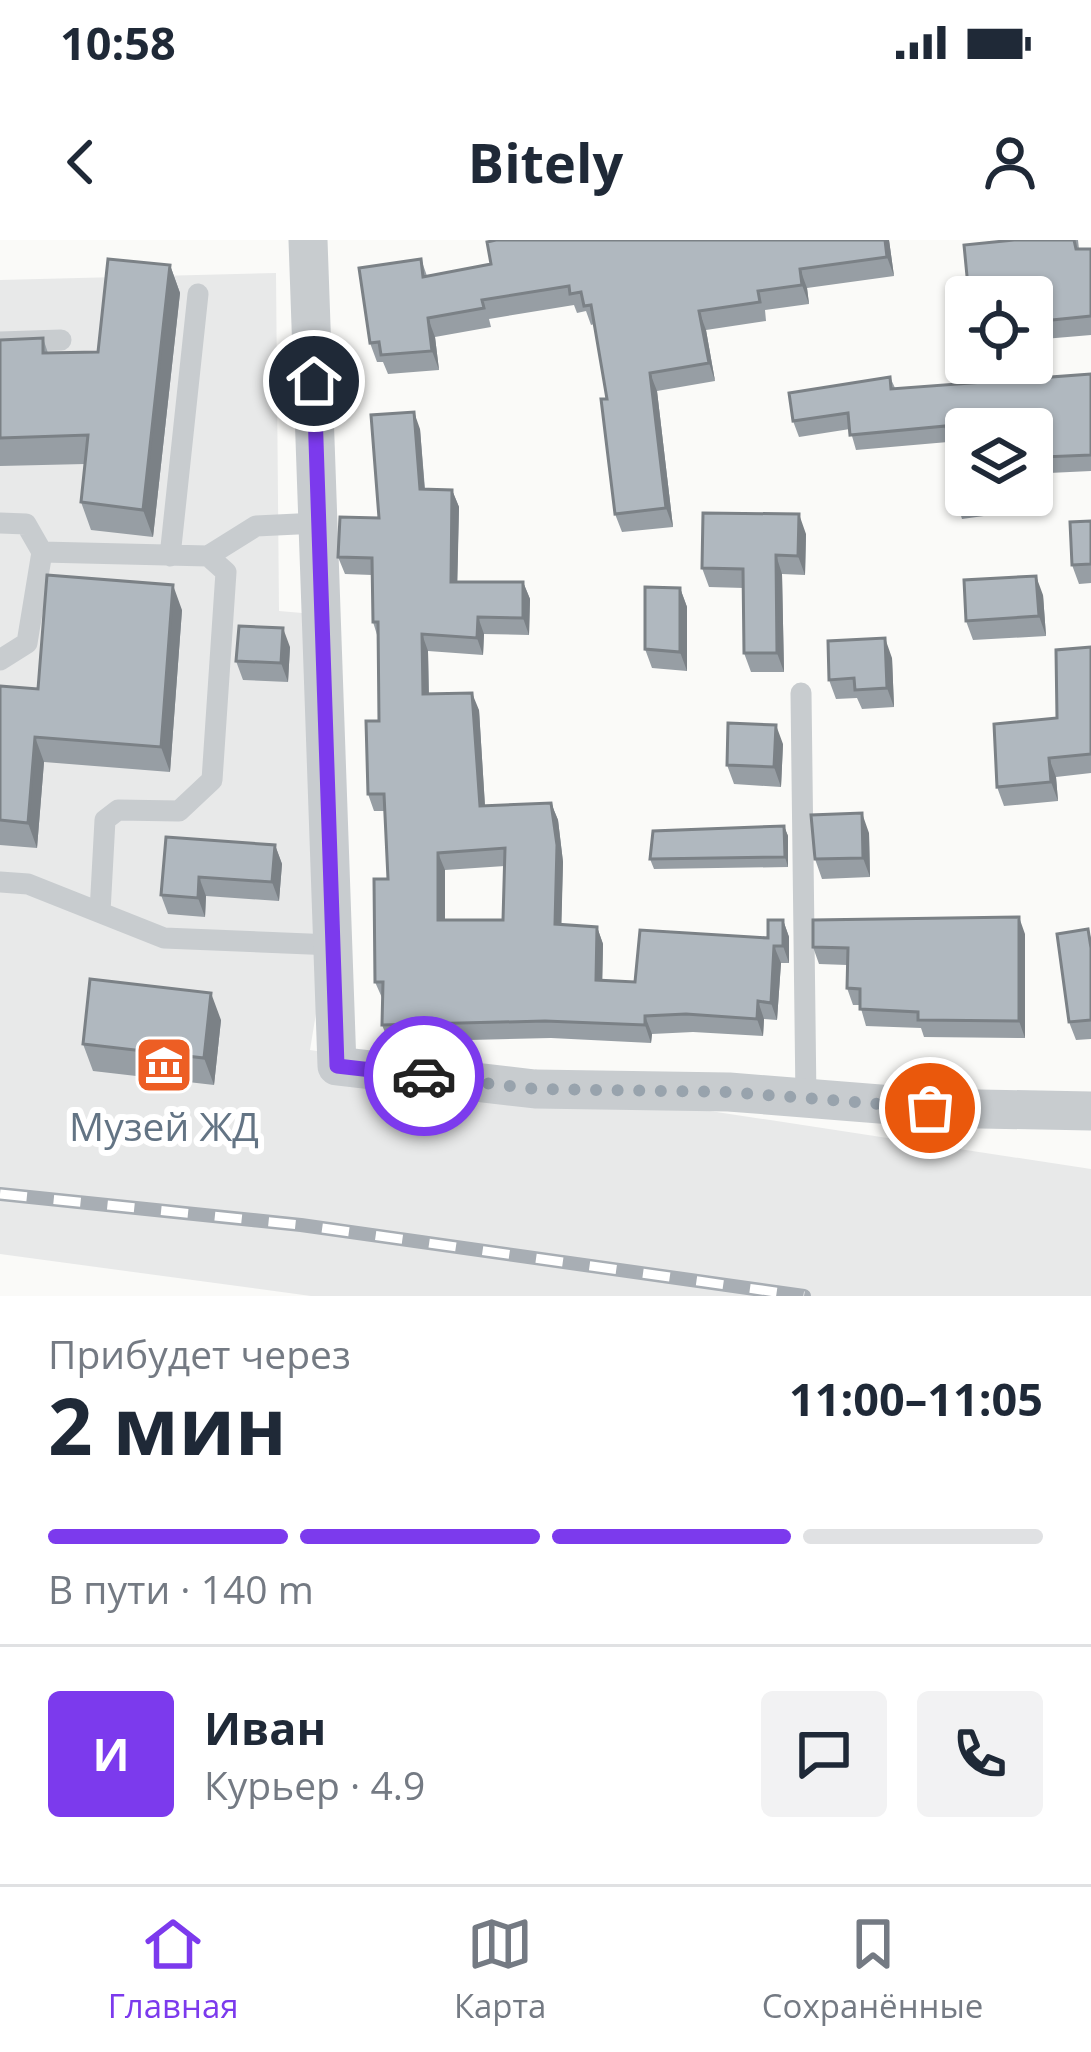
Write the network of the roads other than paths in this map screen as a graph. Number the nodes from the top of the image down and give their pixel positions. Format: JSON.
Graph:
{"nodes":[{"id":1,"x":308,"y":240,"type":"edge"},
{"id":2,"x":198,"y":294,"type":"dead end"},
{"id":3,"x":61,"y":340,"type":"dead end"},
{"id":4,"x":0,"y":342,"type":"edge"},
{"id":5,"x":0,"y":523,"type":"edge"},
{"id":6,"x":318,"y":523,"type":"junction"},
{"id":7,"x":42,"y":552,"type":"junction"},
{"id":8,"x":170,"y":556,"type":"junction"},
{"id":9,"x":208,"y":556,"type":"junction"},
{"id":10,"x":0,"y":660,"type":"edge"},
{"id":11,"x":801,"y":693,"type":"dead end"},
{"id":12,"x":0,"y":882,"type":"edge"},
{"id":13,"x":100,"y":912,"type":"junction"},
{"id":14,"x":333,"y":945,"type":"junction"},
{"id":15,"x":806,"y":1100,"type":"junction"},
{"id":16,"x":1091,"y":1111,"type":"edge"}],
"edges":[{"from":1,"to":6,"type":"street"},
{"from":2,"to":8,"type":"lane"},
{"from":3,"to":4,"type":"lane"},
{"from":5,"to":7,"type":"lane"},
{"from":6,"to":9,"type":"lane"},
{"from":6,"to":14,"type":"street"},
{"from":7,"to":8,"type":"lane"},
{"from":7,"to":10,"type":"lane"},
{"from":8,"to":9,"type":"lane"},
{"from":9,"to":13,"type":"lane"},
{"from":11,"to":15,"type":"lane"},
{"from":12,"to":13,"type":"lane"},
{"from":13,"to":14,"type":"lane"},
{"from":14,"to":15,"type":"street"},
{"from":15,"to":16,"type":"street"}]}
